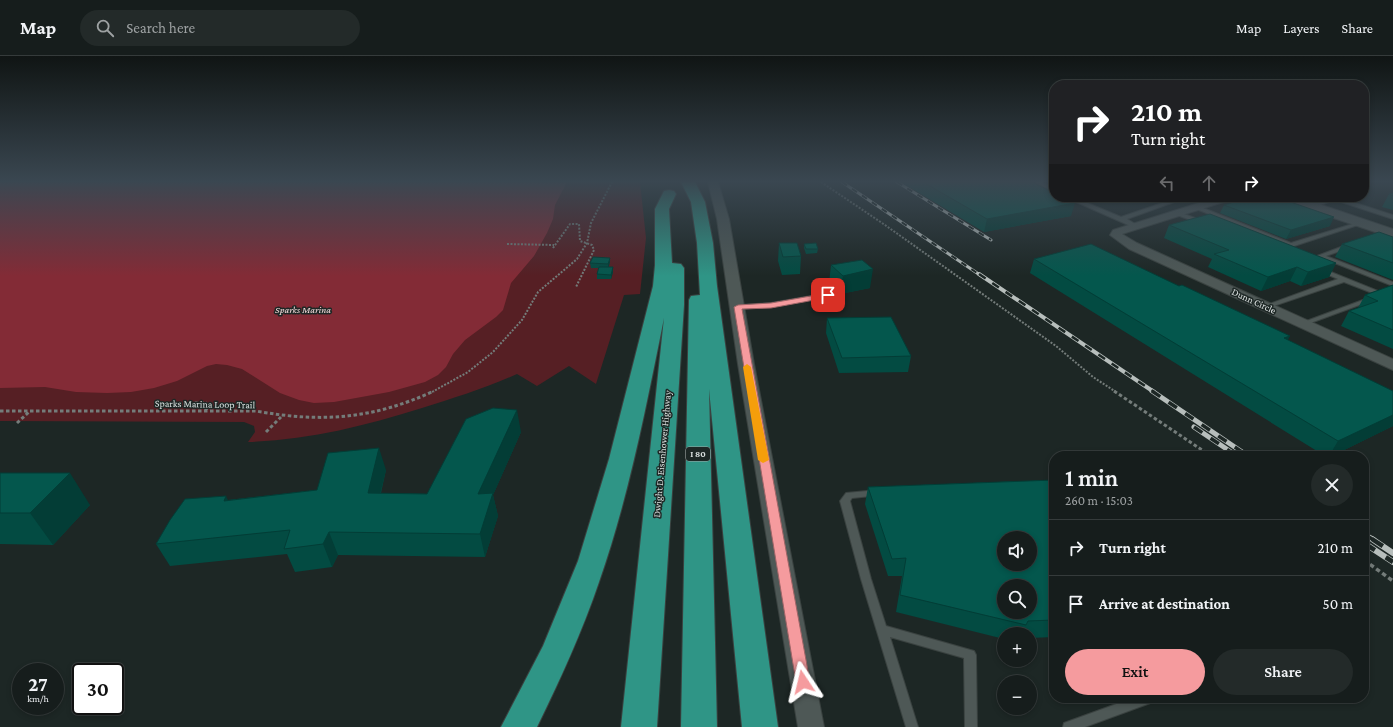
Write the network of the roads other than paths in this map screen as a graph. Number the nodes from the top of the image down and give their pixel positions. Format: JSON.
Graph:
{"nodes":[{"id":1,"x":662,"y":213,"type":"edge"},
{"id":2,"x":676,"y":213,"type":"edge"},
{"id":3,"x":688,"y":213,"type":"edge"},
{"id":4,"x":700,"y":213,"type":"edge"},
{"id":5,"x":721,"y":213,"type":"edge"},
{"id":6,"x":1107,"y":213,"type":"edge"},
{"id":7,"x":1135,"y":213,"type":"edge"},
{"id":8,"x":1175,"y":213,"type":"edge"},
{"id":9,"x":1176,"y":213,"type":"edge"},
{"id":10,"x":1212,"y":213,"type":"edge"},
{"id":11,"x":1333,"y":213,"type":"edge"},
{"id":12,"x":1382,"y":213,"type":"edge"},
{"id":13,"x":1393,"y":217,"type":"edge"},
{"id":14,"x":1123,"y":220,"type":"junction"},
{"id":15,"x":1361,"y":223,"type":"junction"},
{"id":16,"x":1135,"y":226,"type":"junction"},
{"id":17,"x":1211,"y":226,"type":"edge"},
{"id":18,"x":1388,"y":234,"type":"edge"},
{"id":19,"x":1353,"y":245,"type":"edge"},
{"id":20,"x":1312,"y":266,"type":"edge"},
{"id":21,"x":1345,"y":279,"type":"junction"},
{"id":22,"x":1393,"y":284,"type":"edge"},
{"id":23,"x":828,"y":295,"type":"dead end"},
{"id":24,"x":1383,"y":295,"type":"junction"},
{"id":25,"x":1393,"y":299,"type":"edge"},
{"id":26,"x":738,"y":307,"type":"junction"},
{"id":27,"x":1266,"y":307,"type":"junction"},
{"id":28,"x":1303,"y":324,"type":"junction"},
{"id":29,"x":1393,"y":365,"type":"edge"},
{"id":30,"x":886,"y":493,"type":"edge"},
{"id":31,"x":882,"y":630,"type":"junction"},
{"id":32,"x":1135,"y":703,"type":"edge"},
{"id":33,"x":520,"y":727,"type":"edge"},
{"id":34,"x":639,"y":727,"type":"edge"},
{"id":35,"x":698,"y":727,"type":"edge"},
{"id":36,"x":760,"y":727,"type":"edge"},
{"id":37,"x":811,"y":727,"type":"edge"},
{"id":38,"x":912,"y":727,"type":"edge"},
{"id":39,"x":971,"y":727,"type":"edge"},
{"id":40,"x":1068,"y":727,"type":"edge"}],
"edges":[{"from":1,"to":33,"type":"highway"},
{"from":2,"to":34,"type":"highway","name":"Dwight D. Eisenhower Highway"},
{"from":3,"to":35,"type":"highway","number":"I 80"},
{"from":4,"to":36,"type":"highway"},
{"from":5,"to":26,"type":"street"},
{"from":6,"to":14,"type":"lane"},
{"from":7,"to":14,"type":"lane"},
{"from":8,"to":16,"type":"street"},
{"from":9,"to":17,"type":"lane"},
{"from":10,"to":15,"type":"lane"},
{"from":11,"to":15,"type":"street"},
{"from":12,"to":13,"type":"lane"},
{"from":14,"to":16,"type":"lane"},
{"from":15,"to":18,"type":"street"},
{"from":16,"to":27,"type":"street","name":"Dunn Circle"},
{"from":19,"to":22,"type":"lane"},
{"from":20,"to":21,"type":"lane"},
{"from":21,"to":24,"type":"lane"},
{"from":21,"to":27,"type":"lane"},
{"from":23,"to":26,"type":"lane"},
{"from":24,"to":25,"type":"lane"},
{"from":24,"to":28,"type":"lane"},
{"from":26,"to":37,"type":"street"},
{"from":27,"to":28,"type":"street","name":"Dunn Circle"},
{"from":28,"to":29,"type":"street","name":"Dunn Circle"},
{"from":30,"to":31,"type":"lane"},
{"from":31,"to":38,"type":"lane"},
{"from":31,"to":39,"type":"lane"},
{"from":32,"to":40,"type":"lane"}]}
